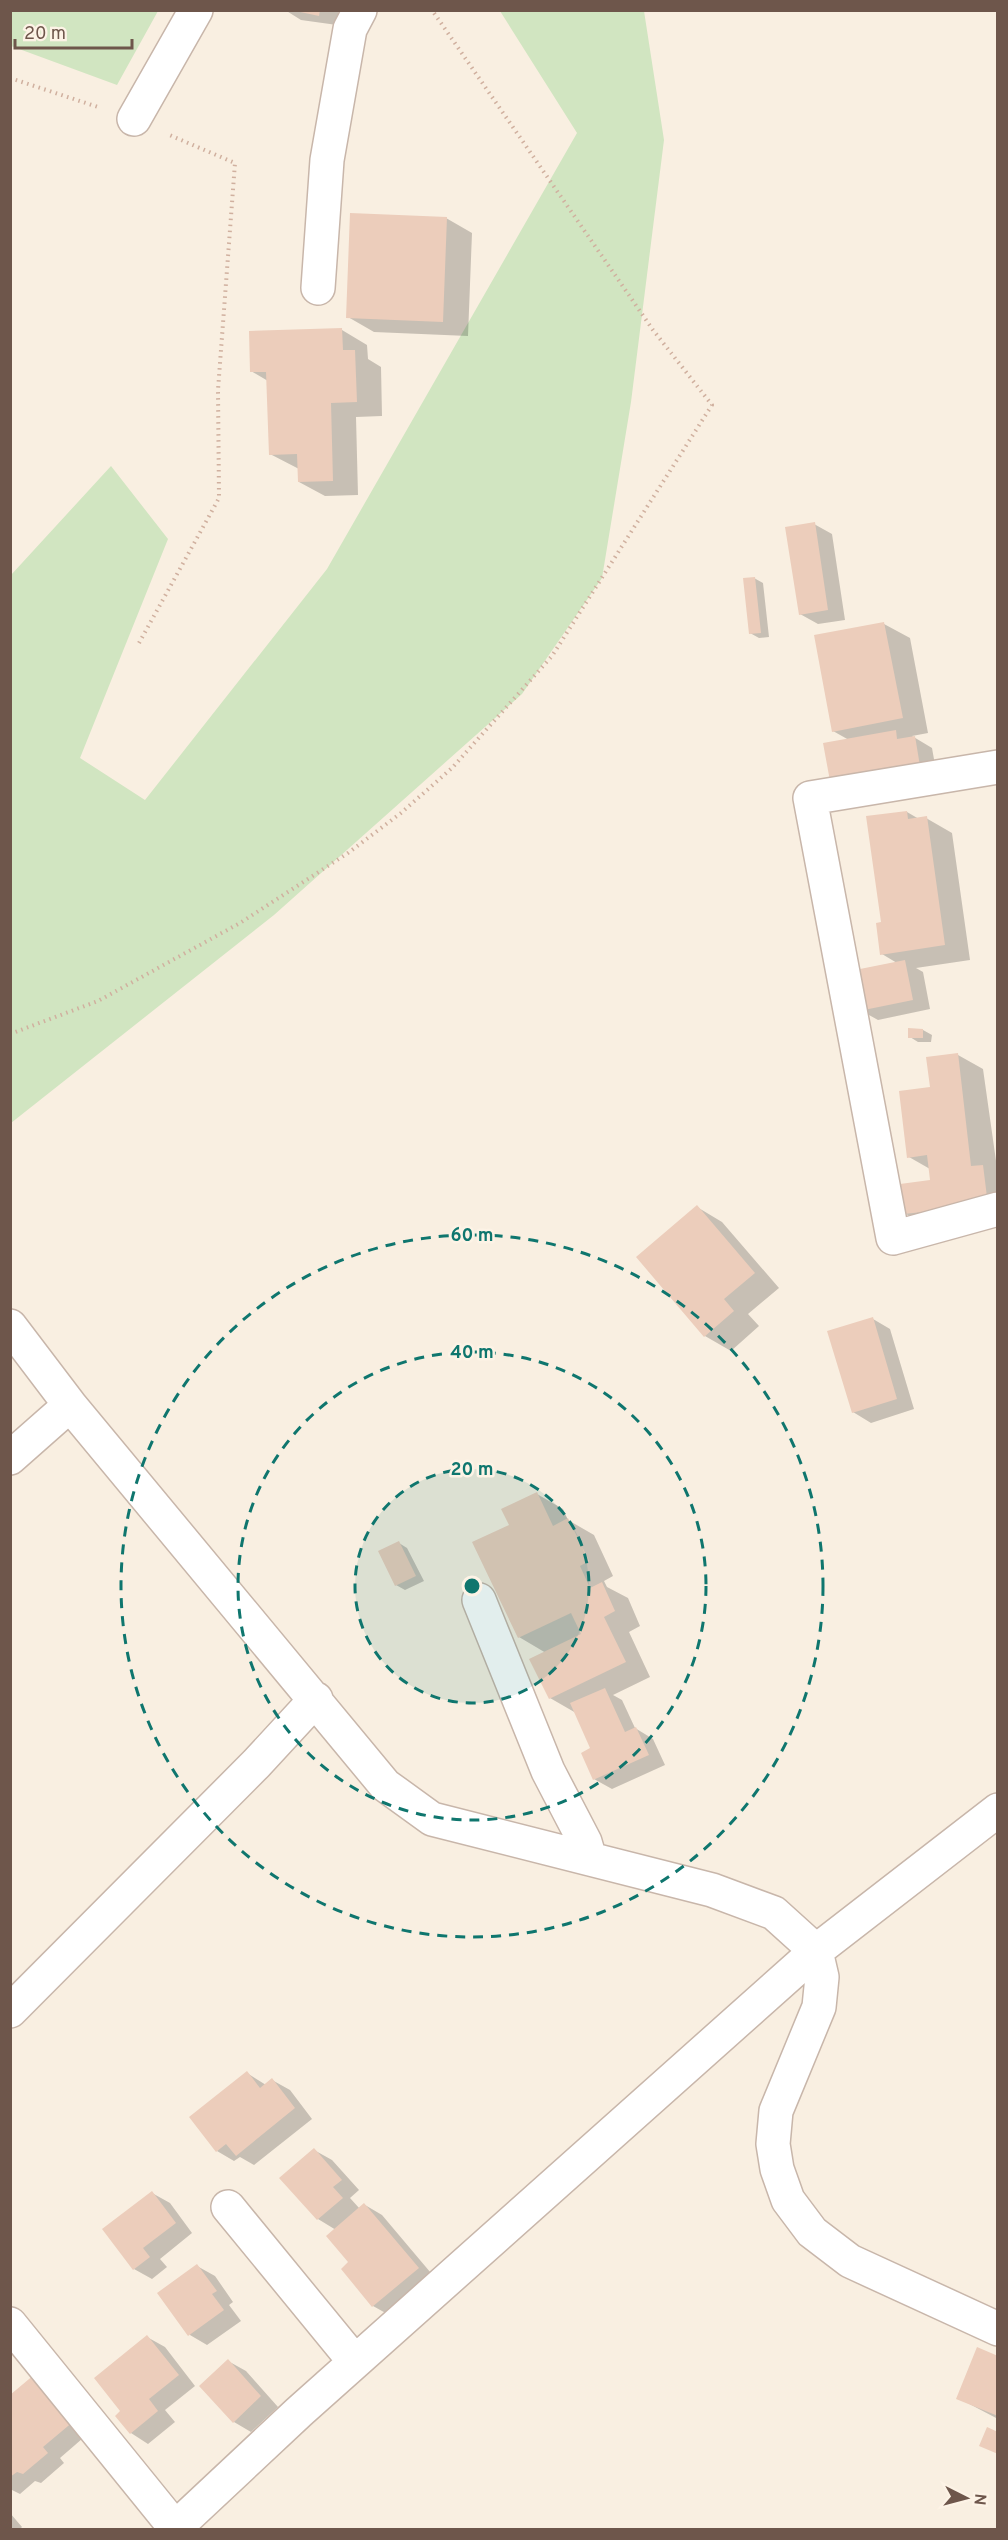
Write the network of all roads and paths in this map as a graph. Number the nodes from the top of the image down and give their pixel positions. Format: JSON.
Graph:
{"nodes":[{"id":1,"x":196,"y":10,"type":"edge"},
{"id":2,"x":360,"y":10,"type":"edge"},
{"id":3,"x":432,"y":10,"type":"edge"},
{"id":4,"x":10,"y":78,"type":"edge"},
{"id":5,"x":134,"y":119,"type":"junction"},
{"id":6,"x":318,"y":288,"type":"dead end"},
{"id":7,"x":139,"y":644,"type":"dead end"},
{"id":8,"x":998,"y":767,"type":"edge"},
{"id":9,"x":10,"y":1034,"type":"edge"},
{"id":10,"x":998,"y":1209,"type":"edge"},
{"id":11,"x":10,"y":1326,"type":"edge"},
{"id":12,"x":70,"y":1405,"type":"junction"},
{"id":13,"x":10,"y":1458,"type":"edge"},
{"id":14,"x":479,"y":1600,"type":"dead end"},
{"id":15,"x":316,"y":1699,"type":"junction"},
{"id":16,"x":998,"y":1810,"type":"edge"},
{"id":17,"x":590,"y":1859,"type":"junction"},
{"id":18,"x":816,"y":1951,"type":"junction"},
{"id":19,"x":10,"y":2011,"type":"edge"},
{"id":20,"x":228,"y":2207,"type":"dead end"},
{"id":21,"x":10,"y":2324,"type":"edge"},
{"id":22,"x":998,"y":2329,"type":"edge"},
{"id":23,"x":355,"y":2362,"type":"junction"},
{"id":24,"x":175,"y":2529,"type":"edge"}],
"edges":[{"from":1,"to":5,"type":"street"},
{"from":2,"to":6,"type":"street"},
{"from":3,"to":9,"type":"path"},
{"from":4,"to":5,"type":"path"},
{"from":5,"to":7,"type":"path"},
{"from":8,"to":10,"type":"street"},
{"from":11,"to":12,"type":"street"},
{"from":12,"to":13,"type":"street"},
{"from":12,"to":15,"type":"street"},
{"from":14,"to":17,"type":"street"},
{"from":15,"to":17,"type":"street"},
{"from":15,"to":19,"type":"street"},
{"from":16,"to":18,"type":"street"},
{"from":17,"to":18,"type":"street"},
{"from":18,"to":22,"type":"street"},
{"from":18,"to":23,"type":"street"},
{"from":20,"to":23,"type":"street"},
{"from":21,"to":24,"type":"street"},
{"from":23,"to":24,"type":"street"}]}
